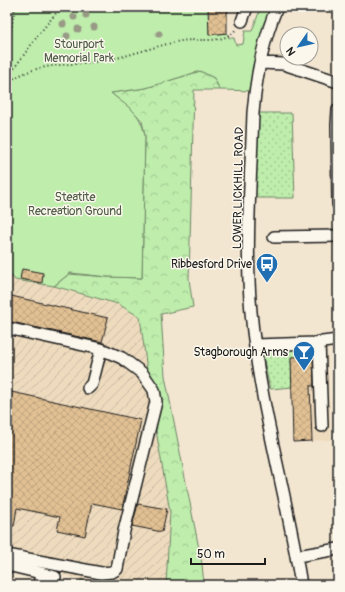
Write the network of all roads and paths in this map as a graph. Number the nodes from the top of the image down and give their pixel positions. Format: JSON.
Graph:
{"nodes":[{"id":1,"x":16,"y":7,"type":"edge"},
{"id":2,"x":61,"y":7,"type":"edge"},
{"id":3,"x":247,"y":7,"type":"edge"},
{"id":4,"x":277,"y":7,"type":"edge"},
{"id":5,"x":242,"y":21,"type":"joint"},
{"id":6,"x":7,"y":54,"type":"edge"},
{"id":7,"x":260,"y":62,"type":"junction"},
{"id":8,"x":7,"y":78,"type":"edge"},
{"id":9,"x":337,"y":79,"type":"edge"},
{"id":10,"x":7,"y":82,"type":"edge"},
{"id":11,"x":338,"y":110,"type":"edge"},
{"id":12,"x":338,"y":204,"type":"edge"},
{"id":13,"x":338,"y":236,"type":"edge"},
{"id":14,"x":274,"y":237,"type":"dead end"},
{"id":15,"x":7,"y":328,"type":"edge"},
{"id":16,"x":338,"y":340,"type":"edge"},
{"id":17,"x":319,"y":342,"type":"junction"},
{"id":18,"x":255,"y":345,"type":"junction"},
{"id":19,"x":101,"y":350,"type":"junction"},
{"id":20,"x":88,"y":388,"type":"dead end"},
{"id":21,"x":322,"y":426,"type":"dead end"},
{"id":22,"x":338,"y":549,"type":"edge"},
{"id":23,"x":7,"y":554,"type":"edge"},
{"id":24,"x":297,"y":556,"type":"junction"},
{"id":25,"x":7,"y":565,"type":"edge"},
{"id":26,"x":41,"y":573,"type":"junction"},
{"id":27,"x":55,"y":577,"type":"dead end"},
{"id":28,"x":301,"y":581,"type":"edge"},
{"id":29,"x":39,"y":585,"type":"edge"},
{"id":30,"x":311,"y":585,"type":"edge"}],
"edges":[{"from":1,"to":6,"type":"path"},
{"from":2,"to":8,"type":"path"},
{"from":3,"to":5,"type":"street"},
{"from":4,"to":7,"type":"street","name":"LOWER LICKHILL ROAD"},
{"from":5,"to":10,"type":"path"},
{"from":7,"to":9,"type":"street"},
{"from":7,"to":18,"type":"street","name":"LOWER LICKHILL ROAD"},
{"from":11,"to":12,"type":"street"},
{"from":13,"to":14,"type":"street"},
{"from":15,"to":19,"type":"street"},
{"from":16,"to":17,"type":"street"},
{"from":17,"to":18,"type":"street"},
{"from":17,"to":21,"type":"street"},
{"from":18,"to":24,"type":"street","name":"LOWER LICKHILL ROAD"},
{"from":19,"to":20,"type":"street"},
{"from":19,"to":23,"type":"street"},
{"from":22,"to":24,"type":"street"},
{"from":24,"to":28,"type":"street","name":"LOWER LICKHILL ROAD"},
{"from":25,"to":26,"type":"street"},
{"from":26,"to":27,"type":"street"},
{"from":26,"to":29,"type":"street"},
{"from":28,"to":30,"type":"street"}]}
